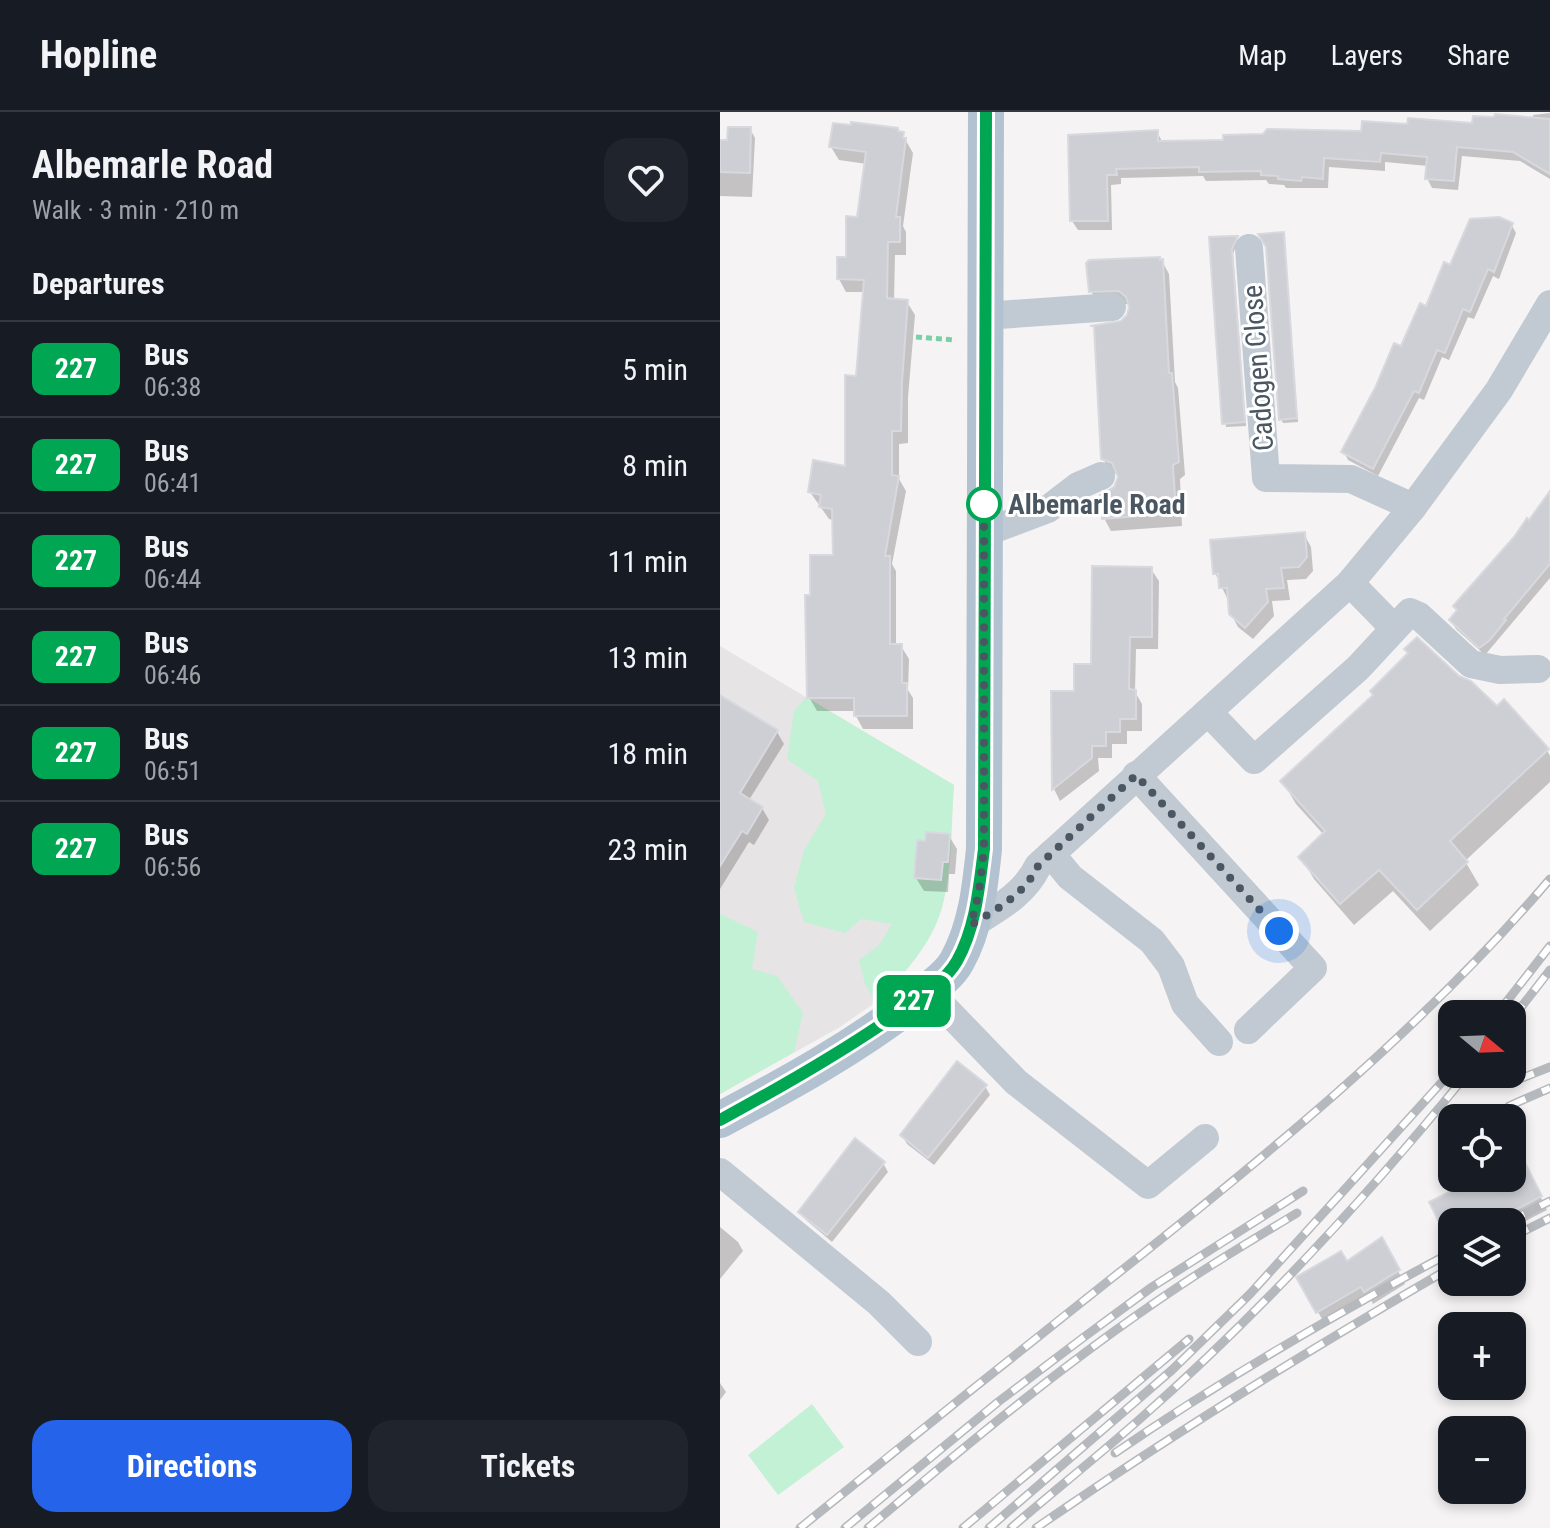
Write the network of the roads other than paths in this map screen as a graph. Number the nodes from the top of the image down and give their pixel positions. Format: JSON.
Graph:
{"nodes":[{"id":1,"x":986,"y":112,"type":"edge"},
{"id":2,"x":1249,"y":248,"type":"dead end"},
{"id":3,"x":1550,"y":304,"type":"edge"},
{"id":4,"x":1112,"y":307,"type":"dead end"},
{"id":5,"x":984,"y":329,"type":"junction"},
{"id":6,"x":1101,"y":476,"type":"dead end"},
{"id":7,"x":1413,"y":507,"type":"junction"},
{"id":8,"x":984,"y":533,"type":"junction"},
{"id":9,"x":1350,"y":583,"type":"junction"},
{"id":10,"x":1394,"y":628,"type":"junction"},
{"id":11,"x":1538,"y":669,"type":"dead end"},
{"id":12,"x":1208,"y":712,"type":"junction"},
{"id":13,"x":1136,"y":775,"type":"junction"},
{"id":14,"x":1044,"y":860,"type":"junction"},
{"id":15,"x":971,"y":925,"type":"junction"},
{"id":16,"x":928,"y":991,"type":"junction"},
{"id":17,"x":1248,"y":1030,"type":"dead end"},
{"id":18,"x":1219,"y":1042,"type":"dead end"},
{"id":19,"x":720,"y":1120,"type":"edge"},
{"id":20,"x":1205,"y":1138,"type":"dead end"},
{"id":21,"x":720,"y":1172,"type":"edge"},
{"id":22,"x":918,"y":1342,"type":"dead end"}],
"edges":[{"from":1,"to":5,"type":"main road"},
{"from":2,"to":7,"type":"street","name":"Cadogen Close"},
{"from":3,"to":7,"type":"street"},
{"from":4,"to":5,"type":"street"},
{"from":5,"to":8,"type":"main road"},
{"from":6,"to":8,"type":"street"},
{"from":7,"to":9,"type":"street"},
{"from":8,"to":15,"type":"main road"},
{"from":9,"to":10,"type":"street"},
{"from":9,"to":12,"type":"street"},
{"from":10,"to":11,"type":"street"},
{"from":10,"to":12,"type":"street"},
{"from":12,"to":13,"type":"street"},
{"from":13,"to":14,"type":"street"},
{"from":13,"to":17,"type":"street"},
{"from":14,"to":15,"type":"street"},
{"from":14,"to":18,"type":"street"},
{"from":15,"to":16,"type":"main road"},
{"from":16,"to":19,"type":"main road"},
{"from":16,"to":20,"type":"street"},
{"from":21,"to":22,"type":"street"}]}
